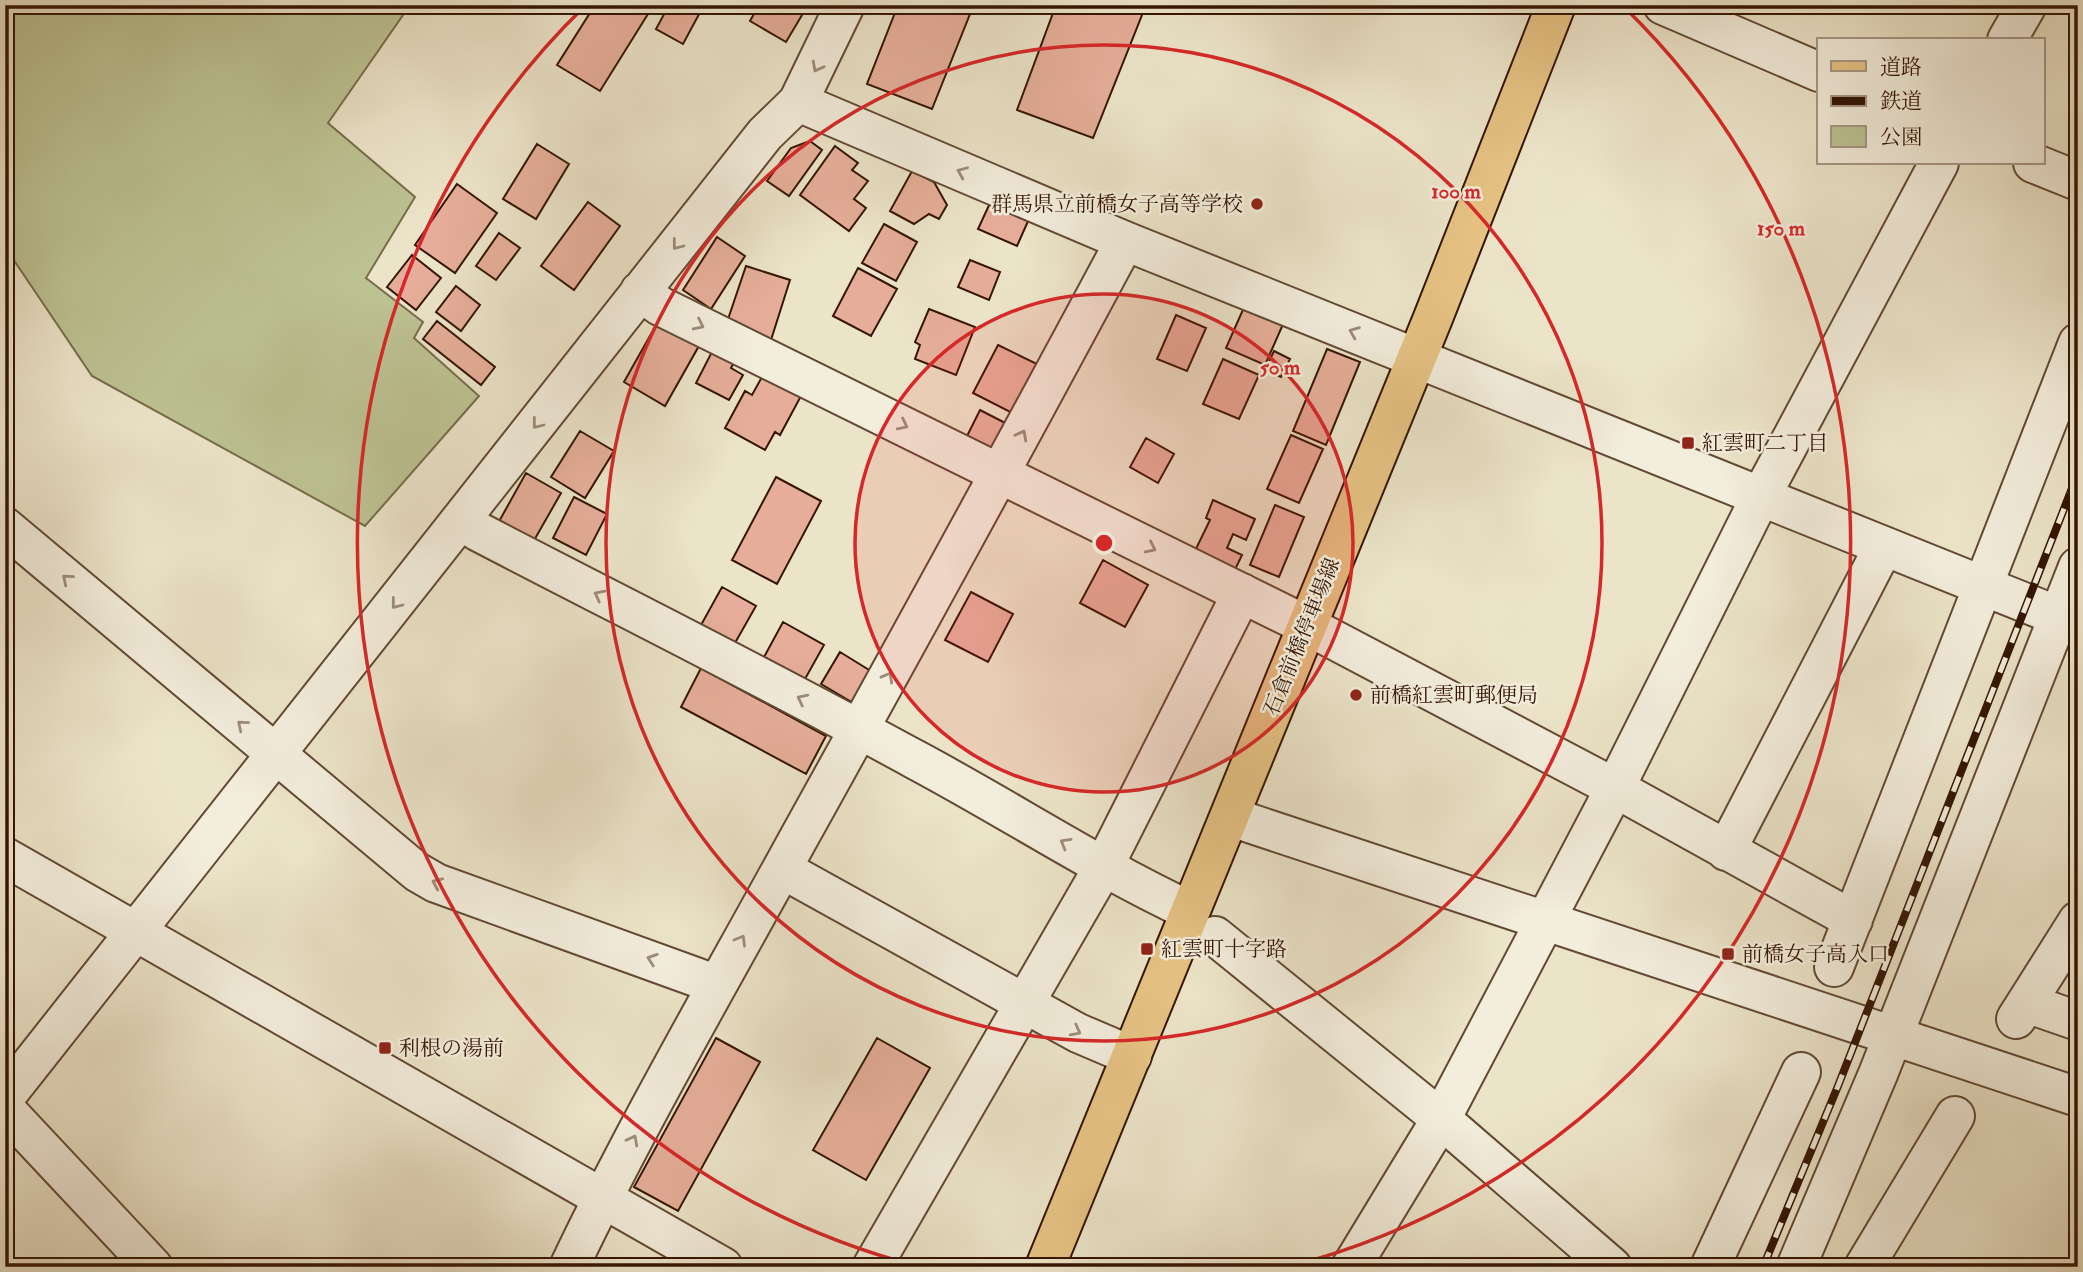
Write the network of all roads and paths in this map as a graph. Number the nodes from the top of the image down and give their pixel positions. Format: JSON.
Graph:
{"nodes":[{"id":1,"x":845,"y":5,"type":"edge"},
{"id":2,"x":1556,"y":5,"type":"edge"},
{"id":3,"x":1663,"y":5,"type":"edge"},
{"id":4,"x":2027,"y":5,"type":"edge"},
{"id":5,"x":2008,"y":38,"type":"edge"},
{"id":6,"x":1817,"y":71,"type":"edge"},
{"id":7,"x":798,"y":102,"type":"junction"},
{"id":8,"x":1938,"y":164,"type":"edge"},
{"id":9,"x":2036,"y":164,"type":"edge"},
{"id":10,"x":2078,"y":181,"type":"edge"},
{"id":11,"x":1125,"y":241,"type":"junction"},
{"id":12,"x":640,"y":291,"type":"junction"},
{"id":13,"x":2078,"y":343,"type":"edge"},
{"id":14,"x":1417,"y":357,"type":"junction"},
{"id":15,"x":1001,"y":473,"type":"junction"},
{"id":16,"x":1761,"y":496,"type":"junction"},
{"id":17,"x":462,"y":521,"type":"junction"},
{"id":18,"x":5,"y":527,"type":"edge"},
{"id":19,"x":1884,"y":546,"type":"junction"},
{"id":20,"x":2078,"y":567,"type":"edge"},
{"id":21,"x":1984,"y":586,"type":"junction"},
{"id":22,"x":1242,"y":593,"type":"junction"},
{"id":23,"x":2068,"y":620,"type":"edge"},
{"id":24,"x":1306,"y":625,"type":"junction"},
{"id":25,"x":860,"y":729,"type":"junction"},
{"id":26,"x":276,"y":756,"type":"junction"},
{"id":27,"x":1615,"y":788,"type":"junction"},
{"id":28,"x":1231,"y":817,"type":"junction"},
{"id":29,"x":1726,"y":851,"type":"junction"},
{"id":30,"x":5,"y":857,"type":"edge"},
{"id":31,"x":1104,"y":866,"type":"junction"},
{"id":32,"x":782,"y":869,"type":"junction"},
{"id":33,"x":1543,"y":920,"type":"junction"},
{"id":34,"x":1853,"y":920,"type":"junction"},
{"id":35,"x":2078,"y":921,"type":"edge"},
{"id":36,"x":1202,"y":924,"type":"junction"},
{"id":37,"x":136,"y":933,"type":"junction"},
{"id":38,"x":1834,"y":967,"type":"dead end"},
{"id":39,"x":715,"y":984,"type":"junction"},
{"id":40,"x":1023,"y":1002,"type":"junction"},
{"id":41,"x":2078,"y":1021,"type":"edge"},
{"id":42,"x":1892,"y":1038,"type":"junction"},
{"id":43,"x":1132,"y":1056,"type":"junction"},
{"id":44,"x":1801,"y":1072,"type":"dead end"},
{"id":45,"x":5,"y":1097,"type":"edge"},
{"id":46,"x":2078,"y":1097,"type":"edge"},
{"id":47,"x":5,"y":1109,"type":"edge"},
{"id":48,"x":1955,"y":1116,"type":"dead end"},
{"id":49,"x":1441,"y":1119,"type":"junction"},
{"id":50,"x":601,"y":1200,"type":"junction"},
{"id":51,"x":153,"y":1267,"type":"edge"},
{"id":52,"x":569,"y":1267,"type":"edge"},
{"id":53,"x":723,"y":1267,"type":"edge"},
{"id":54,"x":872,"y":1267,"type":"edge"},
{"id":55,"x":1045,"y":1267,"type":"edge"},
{"id":56,"x":1351,"y":1267,"type":"edge"},
{"id":57,"x":1612,"y":1267,"type":"edge"},
{"id":58,"x":1710,"y":1267,"type":"edge"},
{"id":59,"x":1796,"y":1267,"type":"edge"},
{"id":60,"x":1864,"y":1267,"type":"edge"}],
"edges":[{"from":1,"to":7,"type":"street","one_way":true},
{"from":2,"to":14,"type":"main road","name":"石倉前橋停車場線"},
{"from":3,"to":6,"type":"street"},
{"from":4,"to":5,"type":"street"},
{"from":11,"to":7,"type":"street","one_way":true},
{"from":7,"to":12,"type":"street","one_way":true},
{"from":8,"to":16,"type":"street"},
{"from":9,"to":10,"type":"street"},
{"from":14,"to":11,"type":"street","one_way":true},
{"from":15,"to":11,"type":"street","one_way":true},
{"from":12,"to":15,"type":"street","one_way":true},
{"from":12,"to":17,"type":"street","one_way":true},
{"from":13,"to":21,"type":"street"},
{"from":14,"to":16,"type":"street"},
{"from":14,"to":24,"type":"main road","name":"石倉前橋停車場線"},
{"from":15,"to":22,"type":"street","one_way":true},
{"from":25,"to":15,"type":"street","one_way":true},
{"from":16,"to":19,"type":"street"},
{"from":16,"to":27,"type":"street"},
{"from":25,"to":17,"type":"street","one_way":true},
{"from":17,"to":26,"type":"street","one_way":true},
{"from":26,"to":18,"type":"street","one_way":true},
{"from":19,"to":21,"type":"street"},
{"from":19,"to":29,"type":"street"},
{"from":20,"to":23,"type":"street"},
{"from":21,"to":23,"type":"street"},
{"from":21,"to":34,"type":"street"},
{"from":22,"to":24,"type":"street"},
{"from":22,"to":31,"type":"street"},
{"from":23,"to":42,"type":"street"},
{"from":24,"to":27,"type":"street"},
{"from":24,"to":28,"type":"main road","name":"石倉前橋停車場線"},
{"from":31,"to":25,"type":"street","one_way":true},
{"from":25,"to":32,"type":"street"},
{"from":26,"to":37,"type":"street"},
{"from":39,"to":26,"type":"street","one_way":true},
{"from":27,"to":29,"type":"street"},
{"from":27,"to":33,"type":"street"},
{"from":28,"to":33,"type":"street"},
{"from":28,"to":36,"type":"main road","name":"石倉前橋停車場線"},
{"from":29,"to":34,"type":"street"},
{"from":30,"to":37,"type":"street"},
{"from":31,"to":36,"type":"street"},
{"from":31,"to":40,"type":"street"},
{"from":39,"to":32,"type":"street","one_way":true},
{"from":32,"to":40,"type":"street"},
{"from":33,"to":42,"type":"street"},
{"from":33,"to":49,"type":"street"},
{"from":34,"to":38,"type":"street"},
{"from":35,"to":41,"type":"street"},
{"from":36,"to":43,"type":"main road","name":"石倉前橋停車場線"},
{"from":36,"to":49,"type":"street"},
{"from":37,"to":45,"type":"street"},
{"from":37,"to":50,"type":"street"},
{"from":50,"to":39,"type":"street","one_way":true},
{"from":40,"to":43,"type":"street","one_way":true},
{"from":40,"to":54,"type":"street"},
{"from":42,"to":46,"type":"street"},
{"from":42,"to":59,"type":"street"},
{"from":43,"to":55,"type":"main road","name":"石倉前橋停車場線"},
{"from":44,"to":58,"type":"street"},
{"from":47,"to":51,"type":"street"},
{"from":48,"to":60,"type":"street"},
{"from":49,"to":56,"type":"street"},
{"from":49,"to":57,"type":"street"},
{"from":50,"to":52,"type":"street"},
{"from":50,"to":53,"type":"street"}]}
